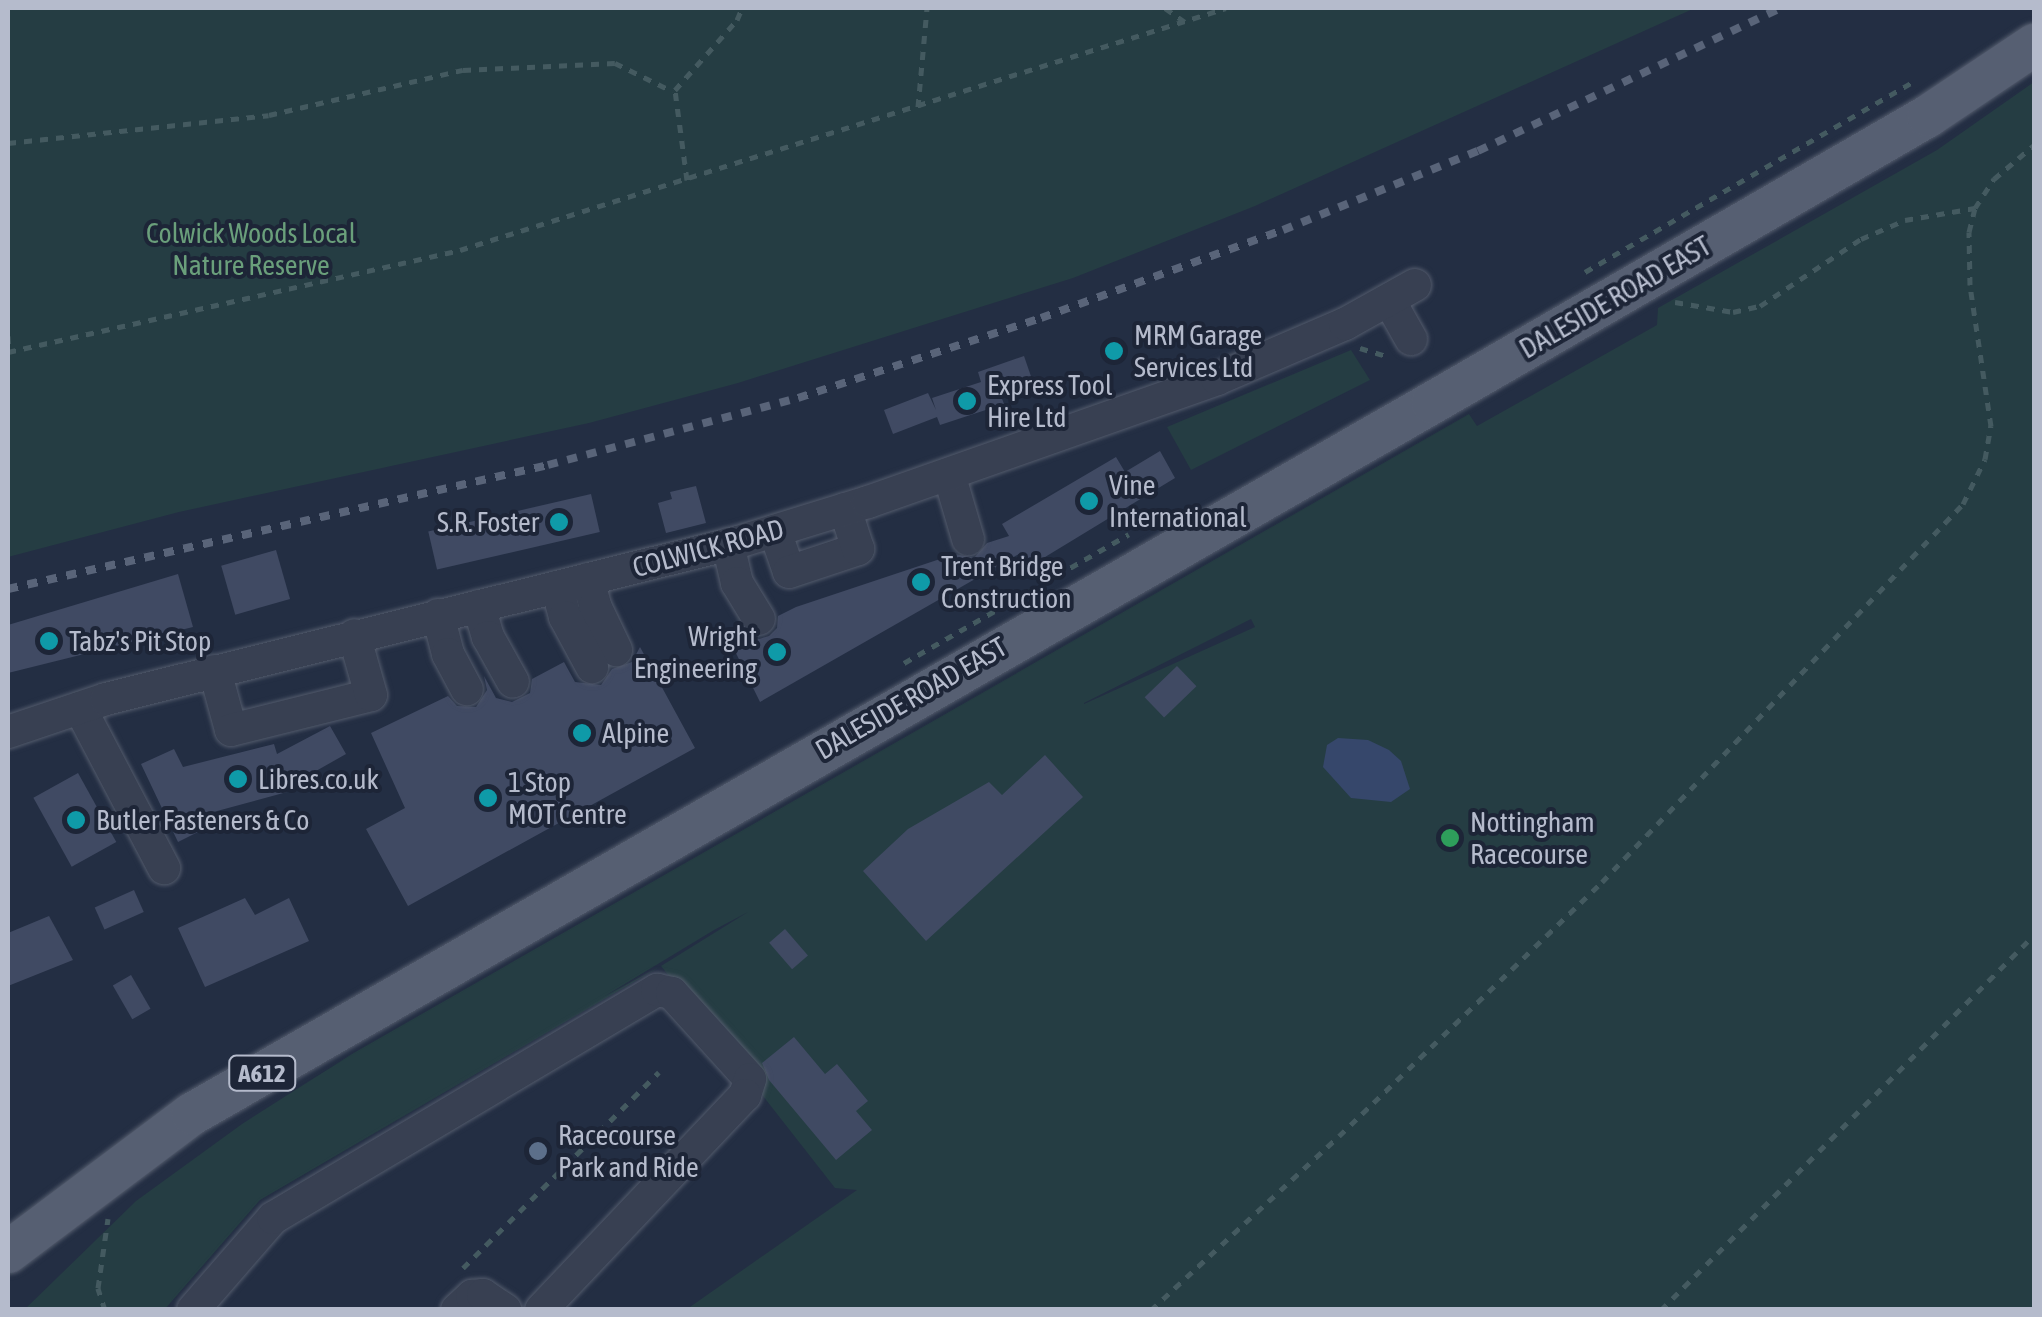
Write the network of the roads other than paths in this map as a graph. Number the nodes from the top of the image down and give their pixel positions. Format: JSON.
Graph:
{"nodes":[{"id":1,"x":2034,"y":45,"type":"edge"},
{"id":2,"x":1411,"y":339,"type":"dead end"},
{"id":3,"x":949,"y":474,"type":"junction"},
{"id":4,"x":968,"y":540,"type":"dead end"},
{"id":5,"x":728,"y":544,"type":"junction"},
{"id":6,"x":573,"y":583,"type":"junction"},
{"id":7,"x":479,"y":606,"type":"junction"},
{"id":8,"x":438,"y":615,"type":"junction"},
{"id":9,"x":759,"y":619,"type":"dead end"},
{"id":10,"x":354,"y":635,"type":"junction"},
{"id":11,"x":604,"y":658,"type":"dead end"},
{"id":12,"x":215,"y":671,"type":"junction"},
{"id":13,"x":513,"y":682,"type":"dead end"},
{"id":14,"x":466,"y":689,"type":"dead end"},
{"id":15,"x":80,"y":708,"type":"junction"},
{"id":16,"x":8,"y":732,"type":"edge"},
{"id":17,"x":164,"y":868,"type":"dead end"},
{"id":18,"x":8,"y":1252,"type":"edge"},
{"id":19,"x":193,"y":1310,"type":"edge"},
{"id":20,"x":458,"y":1310,"type":"edge"},
{"id":21,"x":505,"y":1310,"type":"edge"},
{"id":22,"x":541,"y":1310,"type":"edge"}],
"edges":[{"from":1,"to":18,"type":"main road","name":"DALESIDE ROAD EAST","number":"A612"},
{"from":2,"to":3,"type":"street","name":"COLWICK ROAD"},
{"from":3,"to":4,"type":"street"},
{"from":3,"to":5,"type":"street","name":"COLWICK ROAD"},
{"from":5,"to":6,"type":"street","name":"COLWICK ROAD"},
{"from":5,"to":9,"type":"street"},
{"from":6,"to":7,"type":"street","name":"COLWICK ROAD"},
{"from":6,"to":11,"type":"street"},
{"from":7,"to":8,"type":"street","name":"COLWICK ROAD"},
{"from":7,"to":13,"type":"street"},
{"from":8,"to":10,"type":"street","name":"COLWICK ROAD"},
{"from":8,"to":14,"type":"street"},
{"from":10,"to":12,"type":"street","name":"COLWICK ROAD"},
{"from":10,"to":12,"type":"street"},
{"from":12,"to":15,"type":"street","name":"COLWICK ROAD"},
{"from":15,"to":16,"type":"street","name":"COLWICK ROAD"},
{"from":15,"to":17,"type":"street"},
{"from":19,"to":22,"type":"street"},
{"from":20,"to":21,"type":"street"}]}
